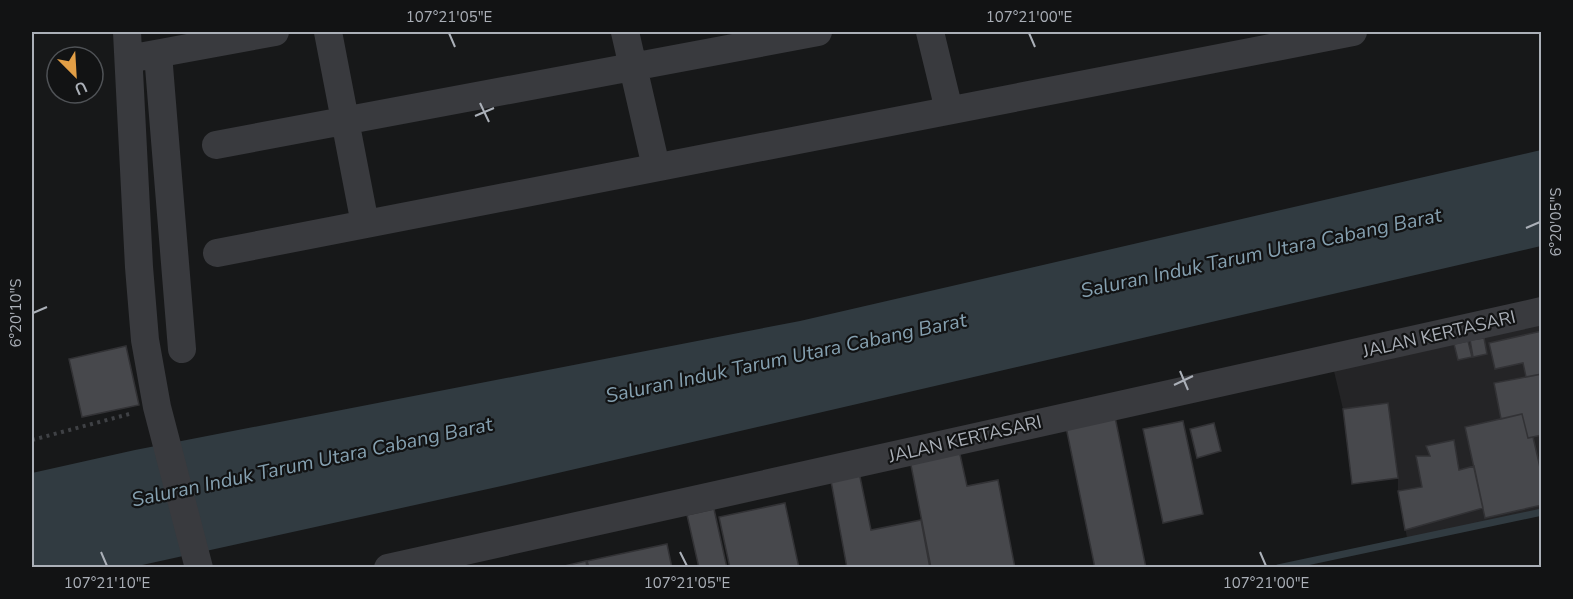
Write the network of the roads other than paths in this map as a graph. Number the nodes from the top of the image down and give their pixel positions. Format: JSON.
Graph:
{"nodes":[{"id":1,"x":275,"y":32,"type":"edge"},
{"id":2,"x":328,"y":32,"type":"edge"},
{"id":3,"x":625,"y":32,"type":"edge"},
{"id":4,"x":818,"y":32,"type":"edge"},
{"id":5,"x":930,"y":32,"type":"edge"},
{"id":6,"x":1353,"y":32,"type":"edge"},
{"id":7,"x":1291,"y":38,"type":"edge"},
{"id":8,"x":128,"y":45,"type":"edge"},
{"id":9,"x":158,"y":54,"type":"junction"},
{"id":10,"x":633,"y":66,"type":"junction"},
{"id":11,"x":949,"y":110,"type":"junction"},
{"id":12,"x":344,"y":121,"type":"junction"},
{"id":13,"x":216,"y":145,"type":"dead end"},
{"id":14,"x":656,"y":167,"type":"junction"},
{"id":15,"x":365,"y":224,"type":"junction"},
{"id":16,"x":217,"y":253,"type":"dead end"},
{"id":17,"x":1542,"y":311,"type":"edge"},
{"id":18,"x":182,"y":349,"type":"dead end"},
{"id":19,"x":198,"y":563,"type":"edge"},
{"id":20,"x":388,"y":567,"type":"edge"}],
"edges":[{"from":1,"to":9,"type":"street"},
{"from":2,"to":12,"type":"street"},
{"from":3,"to":10,"type":"street"},
{"from":4,"to":10,"type":"street"},
{"from":5,"to":11,"type":"street"},
{"from":6,"to":7,"type":"street"},
{"from":7,"to":11,"type":"street"},
{"from":8,"to":9,"type":"street"},
{"from":8,"to":19,"type":"street"},
{"from":9,"to":18,"type":"street"},
{"from":10,"to":12,"type":"street"},
{"from":10,"to":14,"type":"street"},
{"from":11,"to":14,"type":"street"},
{"from":12,"to":13,"type":"street"},
{"from":12,"to":15,"type":"street"},
{"from":14,"to":15,"type":"street"},
{"from":15,"to":16,"type":"street"},
{"from":17,"to":20,"type":"street","name":"JALAN KERTASARI"}]}
